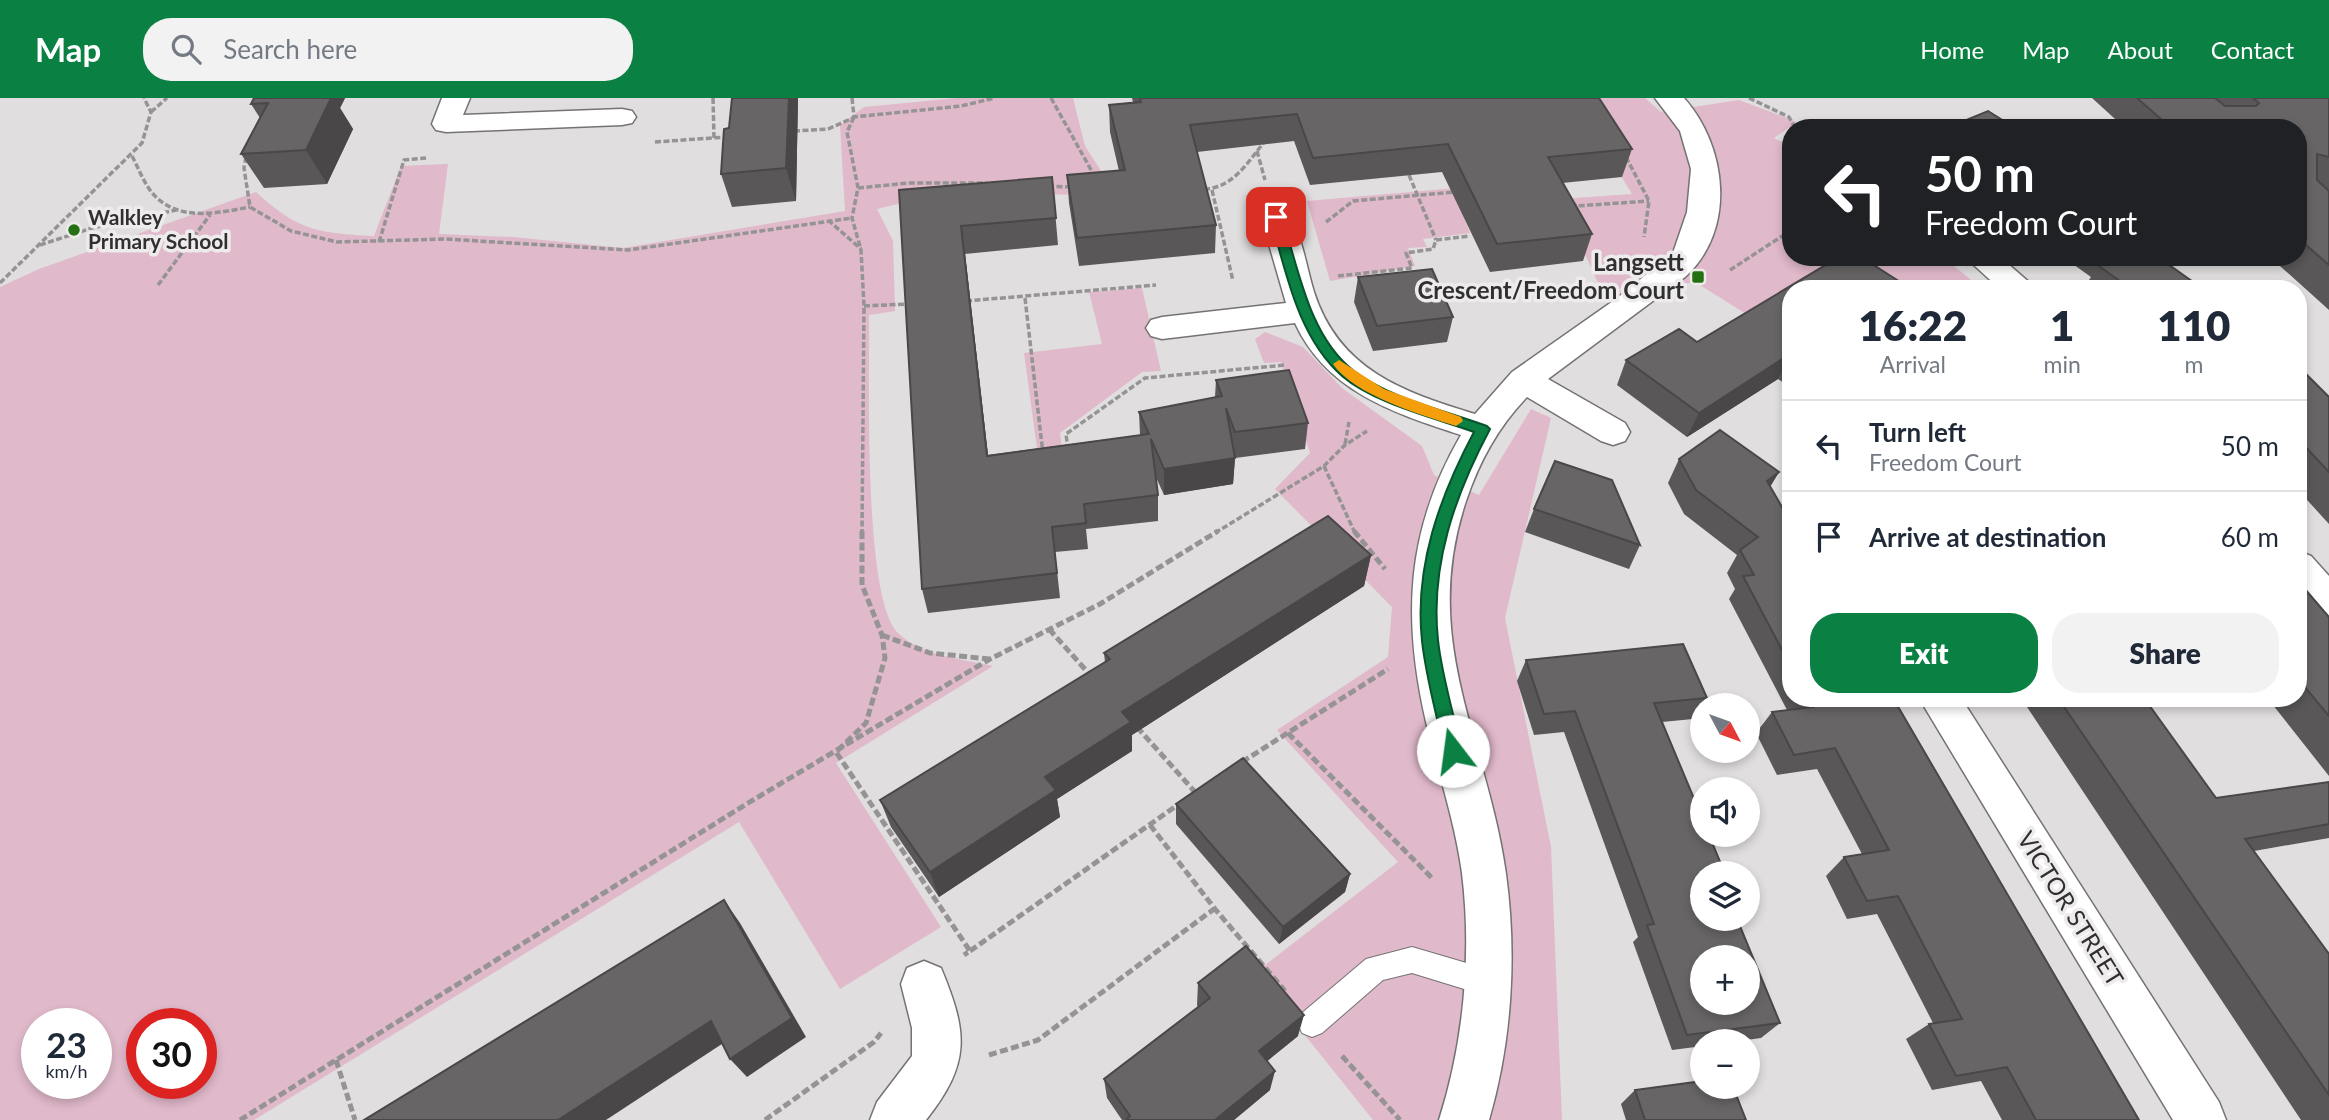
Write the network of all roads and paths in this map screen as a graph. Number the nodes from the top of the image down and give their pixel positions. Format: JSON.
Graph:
{"nodes":[{"id":1,"x":144,"y":98,"type":"edge"},
{"id":2,"x":167,"y":98,"type":"edge"},
{"id":3,"x":456,"y":98,"type":"edge"},
{"id":4,"x":713,"y":98,"type":"edge"},
{"id":5,"x":852,"y":98,"type":"edge"},
{"id":6,"x":995,"y":98,"type":"edge"},
{"id":7,"x":1051,"y":98,"type":"edge"},
{"id":8,"x":1749,"y":98,"type":"edge"},
{"id":9,"x":1678,"y":107,"type":"edge"},
{"id":10,"x":151,"y":112,"type":"junction"},
{"id":11,"x":622,"y":117,"type":"dead end"},
{"id":12,"x":854,"y":117,"type":"junction"},
{"id":13,"x":1789,"y":119,"type":"edge"},
{"id":14,"x":1271,"y":134,"type":"edge"},
{"id":15,"x":714,"y":138,"type":"dead end"},
{"id":16,"x":247,"y":149,"type":"edge"},
{"id":17,"x":1622,"y":151,"type":"edge"},
{"id":18,"x":132,"y":156,"type":"junction"},
{"id":19,"x":1409,"y":175,"type":"edge"},
{"id":20,"x":998,"y":183,"type":"edge"},
{"id":21,"x":1037,"y":185,"type":"edge"},
{"id":22,"x":1076,"y":187,"type":"edge"},
{"id":23,"x":858,"y":188,"type":"junction"},
{"id":24,"x":1101,"y":188,"type":"edge"},
{"id":25,"x":1200,"y":188,"type":"edge"},
{"id":26,"x":1468,"y":191,"type":"edge"},
{"id":27,"x":1417,"y":195,"type":"junction"},
{"id":28,"x":1565,"y":199,"type":"edge"},
{"id":29,"x":1649,"y":201,"type":"junction"},
{"id":30,"x":250,"y":207,"type":"junction"},
{"id":31,"x":176,"y":210,"type":"junction"},
{"id":32,"x":210,"y":215,"type":"junction"},
{"id":33,"x":852,"y":218,"type":"junction"},
{"id":34,"x":827,"y":220,"type":"junction"},
{"id":35,"x":1279,"y":226,"type":"joint"},
{"id":36,"x":1470,"y":236,"type":"dead end"},
{"id":37,"x":1436,"y":240,"type":"junction"},
{"id":38,"x":36,"y":246,"type":"junction"},
{"id":39,"x":861,"y":250,"type":"junction"},
{"id":40,"x":1992,"y":266,"type":"edge"},
{"id":41,"x":2009,"y":280,"type":"edge"},
{"id":42,"x":1295,"y":281,"type":"junction"},
{"id":43,"x":0,"y":283,"type":"edge"},
{"id":44,"x":158,"y":285,"type":"dead end"},
{"id":45,"x":1163,"y":285,"type":"dead end"},
{"id":46,"x":1025,"y":298,"type":"junction"},
{"id":47,"x":958,"y":301,"type":"edge"},
{"id":48,"x":917,"y":303,"type":"edge"},
{"id":49,"x":864,"y":306,"type":"junction"},
{"id":50,"x":1629,"y":309,"type":"junction"},
{"id":51,"x":1305,"y":311,"type":"junction"},
{"id":52,"x":1161,"y":328,"type":"dead end"},
{"id":53,"x":1293,"y":365,"type":"dead end"},
{"id":54,"x":1524,"y":380,"type":"junction"},
{"id":55,"x":1420,"y":409,"type":"junction"},
{"id":56,"x":1347,"y":411,"type":"dead end"},
{"id":57,"x":1482,"y":429,"type":"junction"},
{"id":58,"x":1613,"y":432,"type":"dead end"},
{"id":59,"x":1345,"y":444,"type":"junction"},
{"id":60,"x":1068,"y":455,"type":"edge"},
{"id":61,"x":1324,"y":466,"type":"junction"},
{"id":62,"x":1045,"y":467,"type":"edge"},
{"id":63,"x":2307,"y":576,"type":"edge"},
{"id":64,"x":2329,"y":602,"type":"edge"},
{"id":65,"x":1429,"y":626,"type":"junction"},
{"id":66,"x":1049,"y":629,"type":"junction"},
{"id":67,"x":882,"y":635,"type":"junction"},
{"id":68,"x":990,"y":659,"type":"junction"},
{"id":69,"x":1095,"y":680,"type":"edge"},
{"id":70,"x":1945,"y":707,"type":"edge"},
{"id":71,"x":1131,"y":721,"type":"edge"},
{"id":72,"x":1287,"y":733,"type":"junction"},
{"id":73,"x":836,"y":752,"type":"junction"},
{"id":74,"x":1230,"y":770,"type":"edge"},
{"id":75,"x":1207,"y":785,"type":"edge"},
{"id":76,"x":1195,"y":792,"type":"junction"},
{"id":77,"x":1150,"y":825,"type":"junction"},
{"id":78,"x":1214,"y":909,"type":"junction"},
{"id":79,"x":1487,"y":933,"type":"junction"},
{"id":80,"x":970,"y":951,"type":"junction"},
{"id":81,"x":1488,"y":982,"type":"junction"},
{"id":82,"x":924,"y":984,"type":"junction"},
{"id":83,"x":1312,"y":1023,"type":"junction"},
{"id":84,"x":336,"y":1060,"type":"junction"},
{"id":85,"x":934,"y":1071,"type":"junction"},
{"id":86,"x":240,"y":1120,"type":"edge"},
{"id":87,"x":355,"y":1120,"type":"edge"},
{"id":88,"x":765,"y":1120,"type":"edge"},
{"id":89,"x":895,"y":1120,"type":"edge"},
{"id":90,"x":1400,"y":1120,"type":"edge"},
{"id":91,"x":1464,"y":1120,"type":"edge"},
{"id":92,"x":2201,"y":1120,"type":"edge"}],
"edges":[{"from":1,"to":10,"type":"path"},
{"from":2,"to":10,"type":"path"},
{"from":3,"to":11,"type":"street"},
{"from":4,"to":15,"type":"path"},
{"from":5,"to":12,"type":"path"},
{"from":6,"to":12,"type":"path"},
{"from":7,"to":24,"type":"path"},
{"from":8,"to":13,"type":"path"},
{"from":9,"to":50,"type":"street"},
{"from":10,"to":18,"type":"path"},
{"from":12,"to":23,"type":"path"},
{"from":14,"to":25,"type":"path"},
{"from":16,"to":30,"type":"path"},
{"from":17,"to":29,"type":"path"},
{"from":18,"to":31,"type":"path"},
{"from":18,"to":38,"type":"path"},
{"from":19,"to":27,"type":"path"},
{"from":20,"to":23,"type":"path"},
{"from":21,"to":22,"type":"path"},
{"from":23,"to":33,"type":"path"},
{"from":26,"to":27,"type":"path"},
{"from":27,"to":35,"type":"path"},
{"from":27,"to":37,"type":"path"},
{"from":28,"to":29,"type":"path"},
{"from":29,"to":50,"type":"path"},
{"from":30,"to":32,"type":"path"},
{"from":30,"to":34,"type":"path"},
{"from":31,"to":32,"type":"path"},
{"from":31,"to":38,"type":"path"},
{"from":32,"to":44,"type":"path"},
{"from":33,"to":34,"type":"path"},
{"from":33,"to":39,"type":"path"},
{"from":34,"to":39,"type":"path"},
{"from":35,"to":42,"type":"street"},
{"from":36,"to":37,"type":"path"},
{"from":37,"to":42,"type":"path"},
{"from":38,"to":43,"type":"path"},
{"from":39,"to":49,"type":"path"},
{"from":40,"to":41,"type":"street"},
{"from":42,"to":51,"type":"street"},
{"from":45,"to":46,"type":"path"},
{"from":46,"to":47,"type":"path"},
{"from":46,"to":62,"type":"path"},
{"from":48,"to":49,"type":"path"},
{"from":49,"to":67,"type":"path"},
{"from":50,"to":54,"type":"street"},
{"from":51,"to":52,"type":"street"},
{"from":51,"to":55,"type":"street"},
{"from":53,"to":60,"type":"path"},
{"from":54,"to":57,"type":"street"},
{"from":54,"to":58,"type":"street"},
{"from":55,"to":57,"type":"street"},
{"from":55,"to":59,"type":"path"},
{"from":56,"to":59,"type":"path"},
{"from":57,"to":65,"type":"street"},
{"from":59,"to":61,"type":"path"},
{"from":61,"to":65,"type":"path"},
{"from":61,"to":66,"type":"path"},
{"from":63,"to":64,"type":"street"},
{"from":65,"to":72,"type":"path"},
{"from":65,"to":79,"type":"street"},
{"from":66,"to":68,"type":"path"},
{"from":66,"to":69,"type":"path"},
{"from":67,"to":68,"type":"path"},
{"from":67,"to":73,"type":"path"},
{"from":68,"to":73,"type":"path"},
{"from":70,"to":92,"type":"street","name":"VICTOR STREET"},
{"from":71,"to":76,"type":"path"},
{"from":72,"to":74,"type":"path"},
{"from":72,"to":79,"type":"path"},
{"from":73,"to":80,"type":"path"},
{"from":73,"to":84,"type":"path"},
{"from":75,"to":76,"type":"path"},
{"from":76,"to":77,"type":"path"},
{"from":77,"to":78,"type":"path"},
{"from":77,"to":80,"type":"path"},
{"from":78,"to":83,"type":"path"},
{"from":78,"to":85,"type":"path"},
{"from":79,"to":81,"type":"street"},
{"from":80,"to":82,"type":"path"},
{"from":81,"to":83,"type":"lane"},
{"from":81,"to":91,"type":"street"},
{"from":82,"to":85,"type":"street"},
{"from":82,"to":88,"type":"path"},
{"from":83,"to":90,"type":"path"},
{"from":84,"to":86,"type":"path"},
{"from":84,"to":87,"type":"path"},
{"from":85,"to":89,"type":"street"}]}
